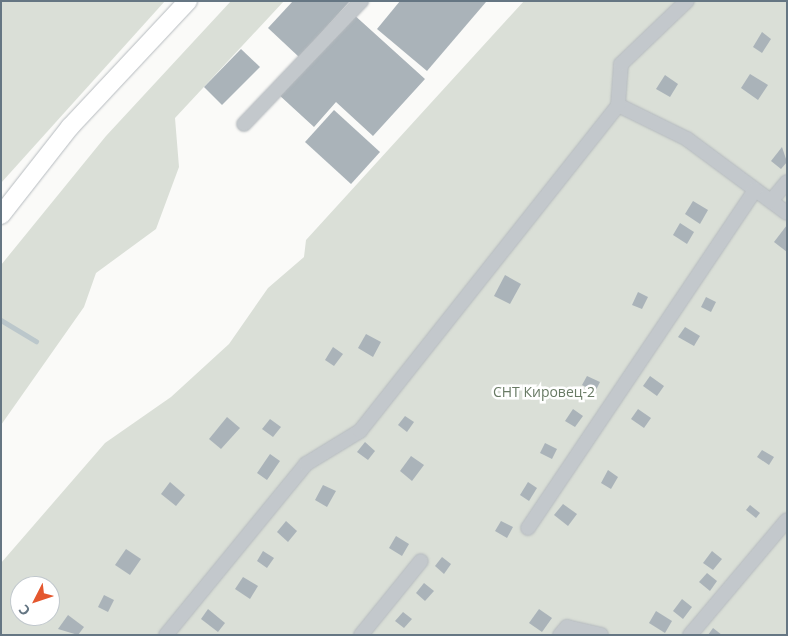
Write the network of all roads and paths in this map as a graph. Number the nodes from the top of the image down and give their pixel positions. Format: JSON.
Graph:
{"nodes":[{"id":1,"x":188,"y":1,"type":"edge"},
{"id":2,"x":361,"y":1,"type":"edge"},
{"id":3,"x":687,"y":1,"type":"edge"},
{"id":4,"x":618,"y":105,"type":"junction"},
{"id":5,"x":244,"y":124,"type":"dead end"},
{"id":6,"x":787,"y":182,"type":"edge"},
{"id":7,"x":755,"y":190,"type":"junction"},
{"id":8,"x":771,"y":201,"type":"junction"},
{"id":9,"x":787,"y":213,"type":"edge"},
{"id":10,"x":1,"y":215,"type":"edge"},
{"id":11,"x":787,"y":520,"type":"edge"},
{"id":12,"x":528,"y":528,"type":"dead end"},
{"id":13,"x":421,"y":561,"type":"dead end"},
{"id":14,"x":564,"y":631,"type":"edge"},
{"id":15,"x":166,"y":635,"type":"edge"},
{"id":16,"x":361,"y":635,"type":"edge"},
{"id":17,"x":601,"y":635,"type":"edge"},
{"id":18,"x":690,"y":635,"type":"edge"}],
"edges":[{"from":1,"to":10,"type":"main road"},
{"from":2,"to":5,"type":"street"},
{"from":3,"to":4,"type":"street"},
{"from":4,"to":7,"type":"street"},
{"from":4,"to":15,"type":"street"},
{"from":6,"to":8,"type":"street"},
{"from":7,"to":8,"type":"street"},
{"from":7,"to":12,"type":"street"},
{"from":8,"to":9,"type":"street"},
{"from":11,"to":18,"type":"street"},
{"from":13,"to":16,"type":"street"},
{"from":14,"to":17,"type":"street"}]}
